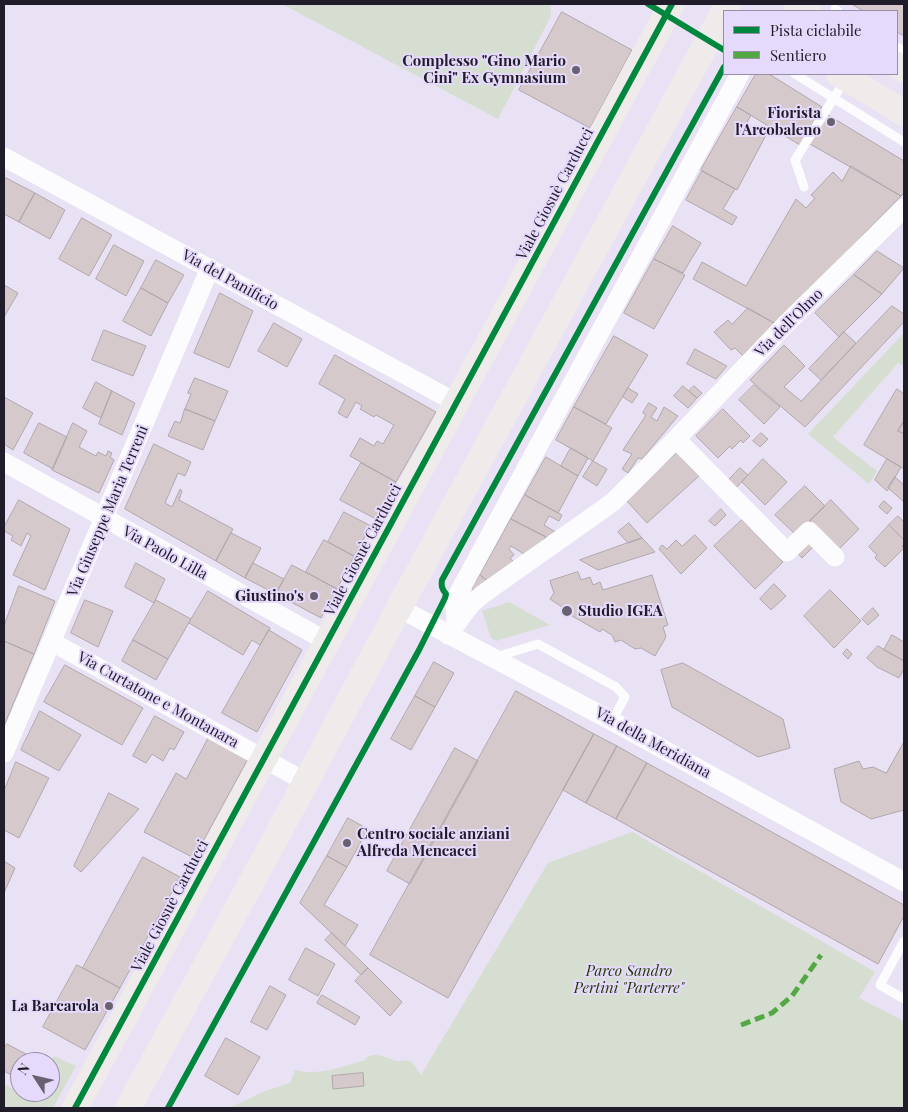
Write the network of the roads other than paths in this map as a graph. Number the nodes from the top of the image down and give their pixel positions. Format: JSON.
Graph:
{"nodes":[{"id":1,"x":672,"y":4,"type":"edge"},
{"id":2,"x":723,"y":15,"type":"edge"},
{"id":3,"x":739,"y":75,"type":"edge"},
{"id":4,"x":801,"y":75,"type":"edge"},
{"id":5,"x":840,"y":83,"type":"edge"},
{"id":6,"x":904,"y":113,"type":"edge"},
{"id":7,"x":904,"y":142,"type":"edge"},
{"id":8,"x":4,"y":157,"type":"edge"},
{"id":9,"x":804,"y":187,"type":"dead end"},
{"id":10,"x":904,"y":208,"type":"edge"},
{"id":11,"x":210,"y":268,"type":"junction"},
{"id":12,"x":457,"y":403,"type":"junction"},
{"id":13,"x":676,"y":439,"type":"junction"},
{"id":14,"x":4,"y":462,"type":"edge"},
{"id":15,"x":105,"y":519,"type":"junction"},
{"id":16,"x":835,"y":557,"type":"dead end"},
{"id":17,"x":399,"y":608,"type":"junction"},
{"id":18,"x":452,"y":629,"type":"junction"},
{"id":19,"x":52,"y":642,"type":"junction"},
{"id":20,"x":328,"y":642,"type":"junction"},
{"id":21,"x":493,"y":658,"type":"junction"},
{"id":22,"x":612,"y":721,"type":"junction"},
{"id":23,"x":4,"y":753,"type":"edge"},
{"id":24,"x":264,"y":759,"type":"junction"},
{"id":25,"x":306,"y":782,"type":"junction"},
{"id":26,"x":904,"y":882,"type":"edge"},
{"id":27,"x":904,"y":942,"type":"edge"},
{"id":28,"x":904,"y":998,"type":"edge"},
{"id":29,"x":75,"y":1108,"type":"edge"},
{"id":30,"x":128,"y":1108,"type":"edge"}],
"edges":[{"from":1,"to":12,"type":"main road","name":"Viale Giosuè Carducci"},
{"from":2,"to":17,"type":"main road"},
{"from":3,"to":18,"type":"street"},
{"from":4,"to":5,"type":"lane"},
{"from":5,"to":6,"type":"main road"},
{"from":5,"to":7,"type":"lane"},
{"from":5,"to":9,"type":"lane"},
{"from":8,"to":11,"type":"street","name":"Via del Panificio"},
{"from":10,"to":13,"type":"street","name":"Via dell'Olmo"},
{"from":11,"to":12,"type":"street","name":"Via del Panificio"},
{"from":11,"to":15,"type":"street","name":"Via Giuseppe Maria Terreni"},
{"from":12,"to":20,"type":"main road","name":"Viale Giosuè Carducci"},
{"from":13,"to":16,"type":"street"},
{"from":13,"to":18,"type":"street","name":"Via dell'Olmo"},
{"from":14,"to":15,"type":"street","name":"Via Paolo Lilla"},
{"from":15,"to":19,"type":"street","name":"Via Giuseppe Maria Terreni"},
{"from":15,"to":20,"type":"street","name":"Via Paolo Lilla"},
{"from":17,"to":18,"type":"street","name":"Via della Meridiana"},
{"from":17,"to":25,"type":"main road"},
{"from":18,"to":21,"type":"street","name":"Via della Meridiana"},
{"from":19,"to":23,"type":"street","name":"Via Giuseppe Maria Terreni"},
{"from":19,"to":24,"type":"street","name":"Via Curtatone e Montanara"},
{"from":20,"to":24,"type":"main road","name":"Viale Giosuè Carducci"},
{"from":21,"to":22,"type":"street","name":"Via della Meridiana"},
{"from":21,"to":22,"type":"lane"},
{"from":22,"to":26,"type":"street","name":"Via della Meridiana"},
{"from":24,"to":25,"type":"street"},
{"from":24,"to":29,"type":"main road","name":"Viale Giosuè Carducci"},
{"from":25,"to":30,"type":"main road"},
{"from":27,"to":28,"type":"lane"}]}
